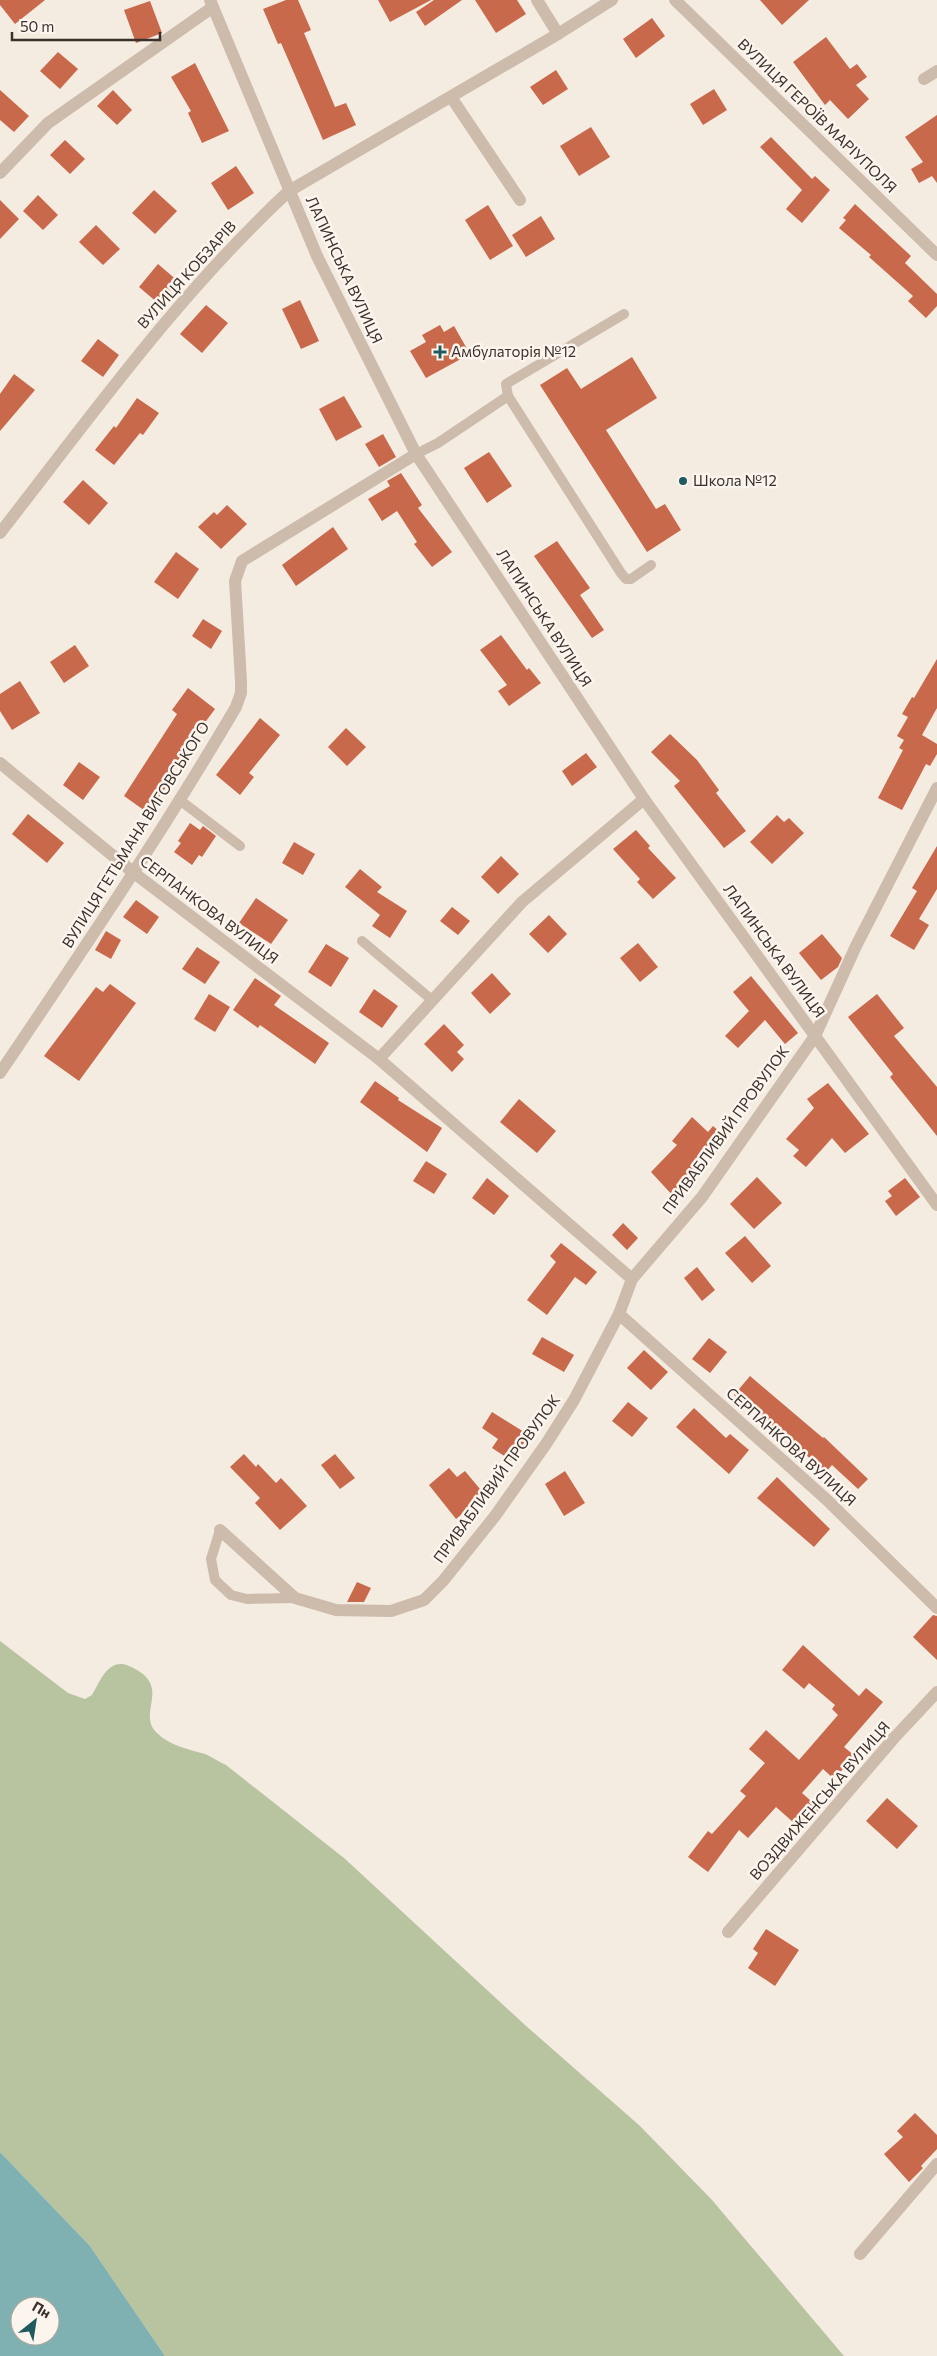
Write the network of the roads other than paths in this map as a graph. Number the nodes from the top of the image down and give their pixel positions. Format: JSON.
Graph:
{"nodes":[{"id":1,"x":537,"y":0,"type":"edge"},
{"id":2,"x":612,"y":0,"type":"edge"},
{"id":3,"x":675,"y":0,"type":"edge"},
{"id":4,"x":211,"y":3,"type":"edge"},
{"id":5,"x":558,"y":34,"type":"junction"},
{"id":6,"x":937,"y":71,"type":"edge"},
{"id":7,"x":924,"y":79,"type":"dead end"},
{"id":8,"x":451,"y":97,"type":"junction"},
{"id":9,"x":0,"y":173,"type":"edge"},
{"id":10,"x":289,"y":191,"type":"junction"},
{"id":11,"x":520,"y":200,"type":"dead end"},
{"id":12,"x":937,"y":255,"type":"edge"},
{"id":13,"x":624,"y":314,"type":"dead end"},
{"id":14,"x":508,"y":396,"type":"junction"},
{"id":15,"x":416,"y":454,"type":"junction"},
{"id":16,"x":0,"y":533,"type":"edge"},
{"id":17,"x":651,"y":565,"type":"dead end"},
{"id":18,"x":0,"y":763,"type":"edge"},
{"id":19,"x":937,"y":788,"type":"edge"},
{"id":20,"x":644,"y":799,"type":"junction"},
{"id":21,"x":181,"y":801,"type":"junction"},
{"id":22,"x":240,"y":846,"type":"dead end"},
{"id":23,"x":134,"y":874,"type":"junction"},
{"id":24,"x":362,"y":941,"type":"dead end"},
{"id":25,"x":432,"y":1000,"type":"junction"},
{"id":26,"x":815,"y":1036,"type":"junction"},
{"id":27,"x":379,"y":1059,"type":"junction"},
{"id":28,"x":0,"y":1074,"type":"edge"},
{"id":29,"x":937,"y":1205,"type":"edge"},
{"id":30,"x":632,"y":1279,"type":"junction"},
{"id":31,"x":620,"y":1314,"type":"junction"},
{"id":32,"x":220,"y":1530,"type":"joint"},
{"id":33,"x":296,"y":1598,"type":"junction"},
{"id":34,"x":937,"y":1608,"type":"edge"},
{"id":35,"x":937,"y":1692,"type":"edge"},
{"id":36,"x":728,"y":1932,"type":"dead end"},
{"id":37,"x":937,"y":2164,"type":"edge"},
{"id":38,"x":860,"y":2254,"type":"dead end"}],
"edges":[{"from":1,"to":5,"type":"street"},
{"from":2,"to":5,"type":"street","name":"ВУЛИЦЯ КОБЗАРІВ"},
{"from":3,"to":12,"type":"street","name":"ВУЛИЦЯ ГЕРОЇВ МАРІУПОЛЯ"},
{"from":4,"to":9,"type":"street"},
{"from":4,"to":10,"type":"street","name":"ЛАПИНСЬКА ВУЛИЦЯ"},
{"from":5,"to":8,"type":"street","name":"ВУЛИЦЯ КОБЗАРІВ"},
{"from":6,"to":7,"type":"street"},
{"from":8,"to":10,"type":"street","name":"ВУЛИЦЯ КОБЗАРІВ"},
{"from":8,"to":11,"type":"street"},
{"from":10,"to":15,"type":"street","name":"ЛАПИНСЬКА ВУЛИЦЯ"},
{"from":10,"to":16,"type":"street","name":"ВУЛИЦЯ КОБЗАРІВ"},
{"from":13,"to":14,"type":"lane"},
{"from":14,"to":15,"type":"lane"},
{"from":14,"to":17,"type":"lane"},
{"from":15,"to":20,"type":"street","name":"ЛАПИНСЬКА ВУЛИЦЯ"},
{"from":15,"to":21,"type":"street","name":"ВУЛИЦЯ ГЕТЬМАНА ВИГОВСЬКОГО"},
{"from":18,"to":23,"type":"street","name":"СЕРПАНКОВА ВУЛИЦЯ"},
{"from":19,"to":26,"type":"street","name":"ПРИВАБЛИВИЙ ПРОВУЛОК"},
{"from":20,"to":25,"type":"street"},
{"from":20,"to":26,"type":"street","name":"ЛАПИНСЬКА ВУЛИЦЯ"},
{"from":21,"to":22,"type":"lane"},
{"from":21,"to":23,"type":"street","name":"ВУЛИЦЯ ГЕТЬМАНА ВИГОВСЬКОГО"},
{"from":23,"to":27,"type":"street","name":"СЕРПАНКОВА ВУЛИЦЯ"},
{"from":23,"to":28,"type":"street","name":"ВУЛИЦЯ ГЕТЬМАНА ВИГОВСЬКОГО"},
{"from":24,"to":25,"type":"lane"},
{"from":25,"to":27,"type":"street"},
{"from":26,"to":29,"type":"street","name":"ЛАПИНСЬКА ВУЛИЦЯ"},
{"from":26,"to":30,"type":"street","name":"ПРИВАБЛИВИЙ ПРОВУЛОК"},
{"from":27,"to":30,"type":"street","name":"СЕРПАНКОВА ВУЛИЦЯ"},
{"from":30,"to":31,"type":"street","name":"ПРИВАБЛИВИЙ ПРОВУЛОК"},
{"from":31,"to":33,"type":"street","name":"ПРИВАБЛИВИЙ ПРОВУЛОК"},
{"from":31,"to":34,"type":"street","name":"СЕРПАНКОВА ВУЛИЦЯ"},
{"from":32,"to":33,"type":"street","name":"ПРИВАБЛИВИЙ ПРОВУЛОК"},
{"from":32,"to":33,"type":"lane"},
{"from":35,"to":36,"type":"street","name":"ВОЗДВИЖЕНСЬКА ВУЛИЦЯ"},
{"from":37,"to":38,"type":"street"}]}
